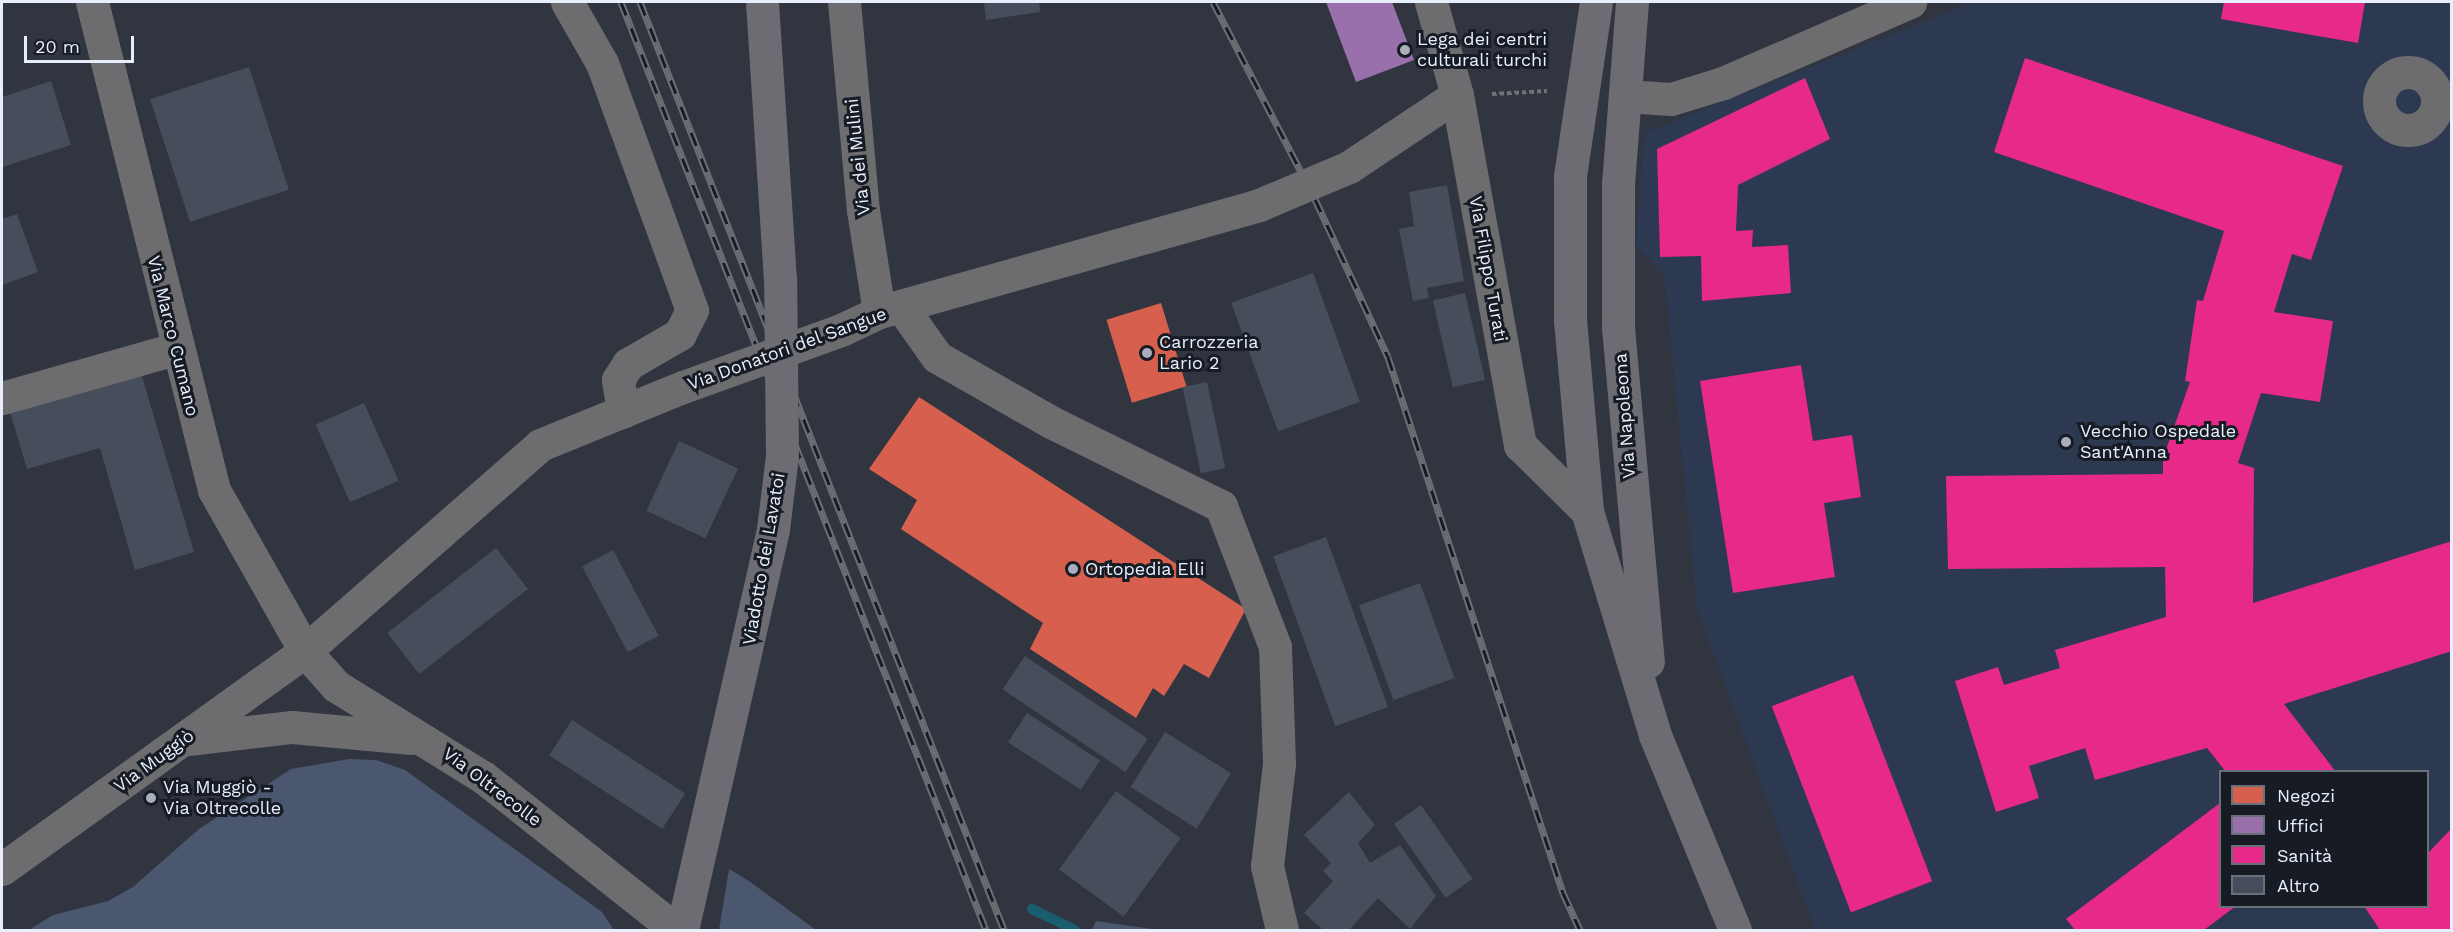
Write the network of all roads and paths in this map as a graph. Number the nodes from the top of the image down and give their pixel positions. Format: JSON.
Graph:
{"nodes":[{"id":1,"x":92,"y":2,"type":"edge"},
{"id":2,"x":567,"y":2,"type":"edge"},
{"id":3,"x":762,"y":2,"type":"edge"},
{"id":4,"x":844,"y":2,"type":"edge"},
{"id":5,"x":1431,"y":2,"type":"edge"},
{"id":6,"x":1632,"y":2,"type":"edge"},
{"id":7,"x":1910,"y":2,"type":"edge"},
{"id":8,"x":1596,"y":4,"type":"edge"},
{"id":9,"x":1581,"y":89,"type":"junction"},
{"id":10,"x":1457,"y":95,"type":"junction"},
{"id":11,"x":1624,"y":96,"type":"junction"},
{"id":12,"x":891,"y":310,"type":"junction"},
{"id":13,"x":175,"y":349,"type":"junction"},
{"id":14,"x":2,"y":398,"type":"edge"},
{"id":15,"x":623,"y":412,"type":"junction"},
{"id":16,"x":1587,"y":511,"type":"junction"},
{"id":17,"x":305,"y":651,"type":"junction"},
{"id":18,"x":1655,"y":735,"type":"junction"},
{"id":19,"x":183,"y":740,"type":"junction"},
{"id":20,"x":433,"y":743,"type":"junction"},
{"id":21,"x":2,"y":869,"type":"edge"},
{"id":22,"x":676,"y":930,"type":"edge"},
{"id":23,"x":682,"y":930,"type":"edge"},
{"id":24,"x":1282,"y":930,"type":"edge"},
{"id":25,"x":1735,"y":930,"type":"edge"}],
"edges":[{"from":1,"to":13,"type":"street","name":"Via Marco Cumano"},
{"from":2,"to":15,"type":"street"},
{"from":3,"to":23,"type":"main road","name":"Viadotto dei Lavatoi","bridge":true},
{"from":4,"to":12,"type":"street","name":"Via dei Mulini"},
{"from":5,"to":10,"type":"street","name":"Via Filippo Turati"},
{"from":6,"to":11,"type":"main road","name":"Via Napoleona"},
{"from":7,"to":11,"type":"street"},
{"from":8,"to":9,"type":"main road","name":"Via Napoleona"},
{"from":8,"to":11,"type":"main road","name":"Via Napoleona"},
{"from":9,"to":10,"type":"path"},
{"from":9,"to":16,"type":"main road","name":"Via Napoleona"},
{"from":10,"to":12,"type":"street","name":"Via Donatori del Sangue","bridge":true},
{"from":10,"to":16,"type":"street","name":"Via Filippo Turati"},
{"from":11,"to":18,"type":"main road","name":"Via Napoleona"},
{"from":12,"to":15,"type":"street","name":"Via Donatori del Sangue","bridge":true},
{"from":12,"to":24,"type":"street"},
{"from":13,"to":14,"type":"street"},
{"from":13,"to":17,"type":"street","name":"Via Marco Cumano"},
{"from":15,"to":17,"type":"street","name":"Via Donatori del Sangue"},
{"from":16,"to":18,"type":"main road","name":"Via Napoleona"},
{"from":17,"to":19,"type":"street","name":"Via Muggiò"},
{"from":17,"to":20,"type":"street","name":"Via Oltrecolle"},
{"from":18,"to":25,"type":"main road","name":"Via Napoleona"},
{"from":19,"to":20,"type":"street"},
{"from":19,"to":21,"type":"street","name":"Via Muggiò"},
{"from":20,"to":22,"type":"street","name":"Via Oltrecolle"}]}
